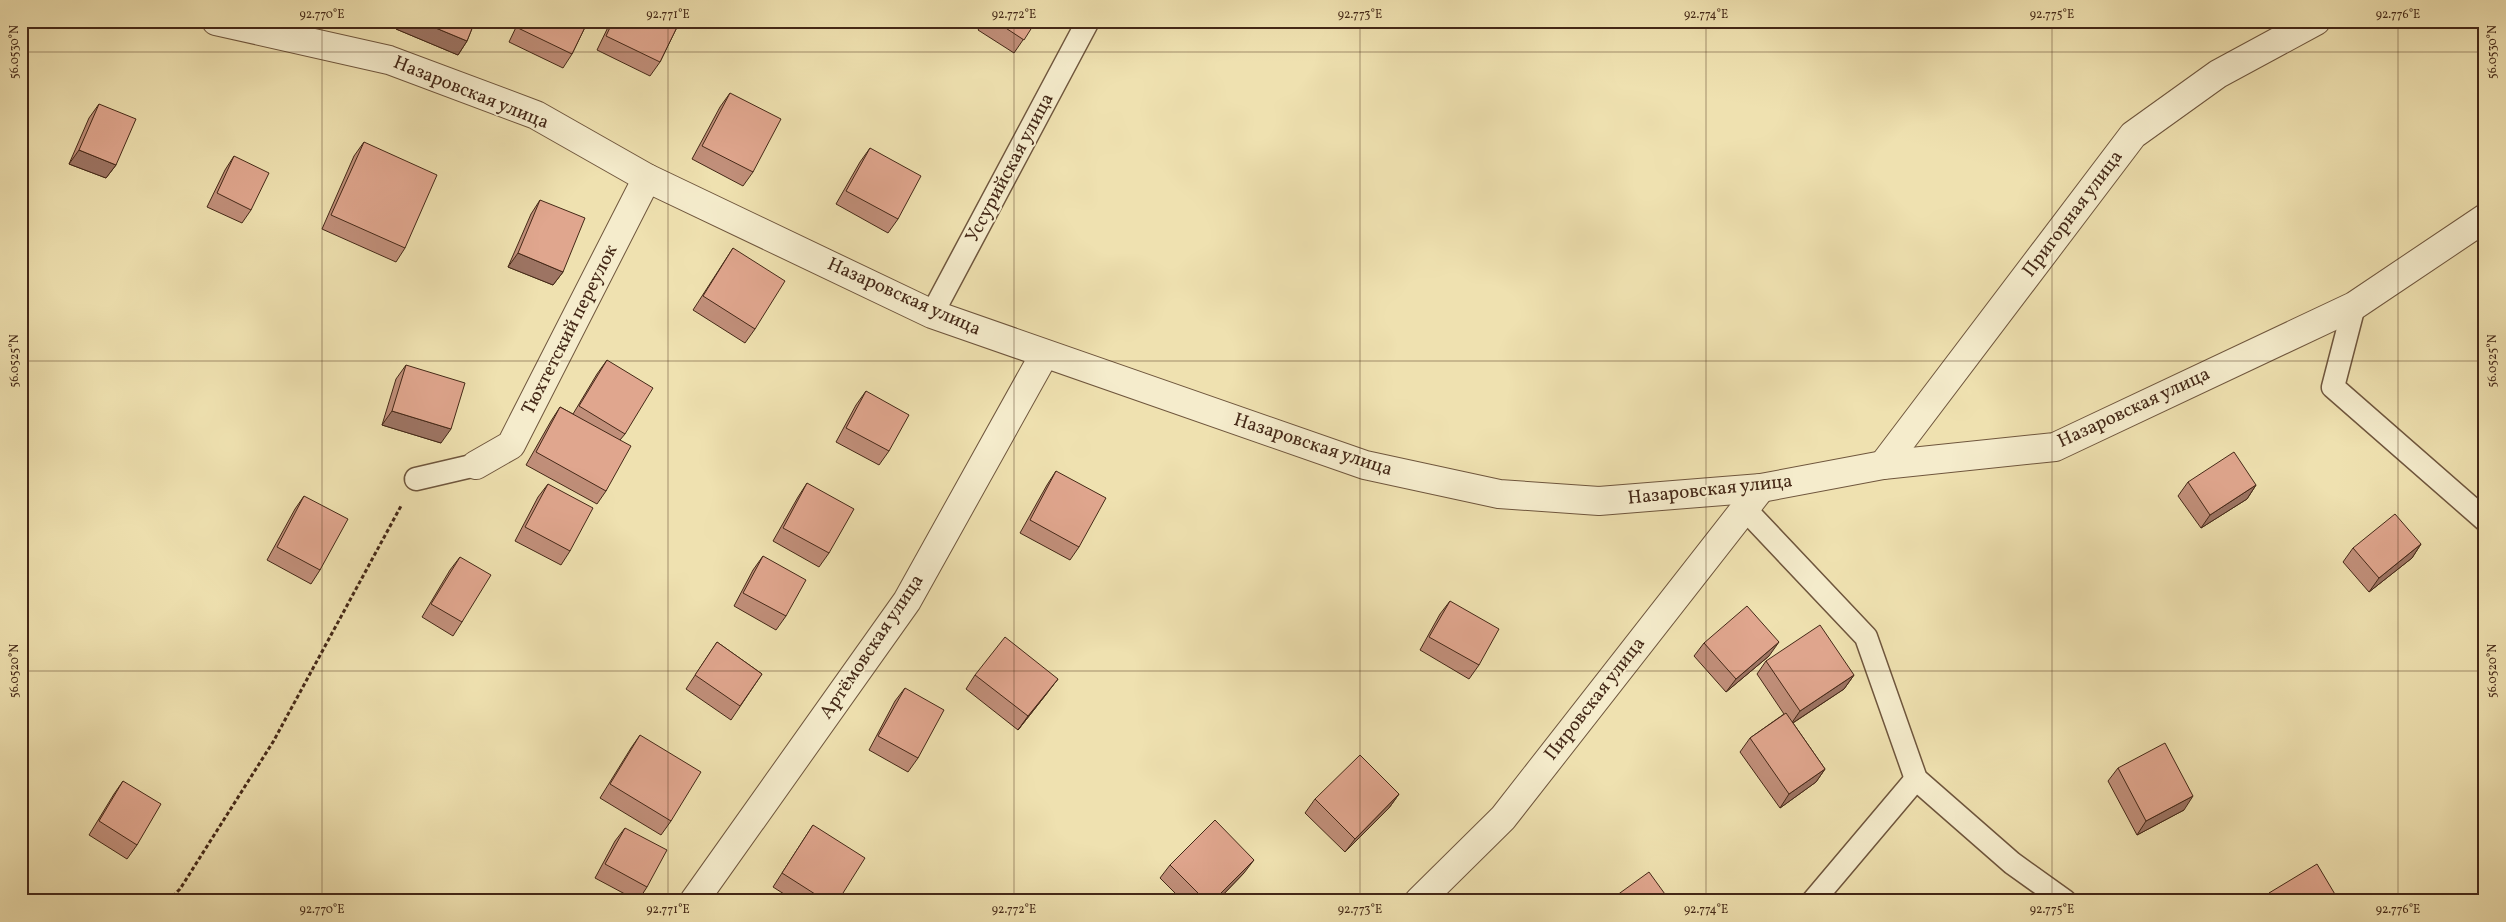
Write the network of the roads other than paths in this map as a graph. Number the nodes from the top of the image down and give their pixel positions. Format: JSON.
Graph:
{"nodes":[{"id":1,"x":216,"y":21,"type":"edge"},
{"id":2,"x":1088,"y":21,"type":"edge"},
{"id":3,"x":2316,"y":21,"type":"edge"},
{"id":4,"x":647,"y":178,"type":"junction"},
{"id":5,"x":2485,"y":218,"type":"edge"},
{"id":6,"x":2354,"y":306,"type":"junction"},
{"id":7,"x":932,"y":314,"type":"junction"},
{"id":8,"x":1044,"y":355,"type":"junction"},
{"id":9,"x":476,"y":465,"type":"joint"},
{"id":10,"x":1883,"y":465,"type":"junction"},
{"id":11,"x":416,"y":479,"type":"road end"},
{"id":12,"x":1753,"y":498,"type":"junction"},
{"id":13,"x":2485,"y":520,"type":"edge"},
{"id":14,"x":1916,"y":779,"type":"junction"},
{"id":15,"x":694,"y":901,"type":"edge"},
{"id":16,"x":1419,"y":901,"type":"edge"},
{"id":17,"x":1813,"y":901,"type":"edge"},
{"id":18,"x":2065,"y":901,"type":"edge"}],
"edges":[{"from":1,"to":4,"type":"street","name":"Назаровская улица"},
{"from":2,"to":7,"type":"lane","name":"Уссурийская улица"},
{"from":3,"to":10,"type":"street","name":"Пригорная улица"},
{"from":4,"to":7,"type":"street","name":"Назаровская улица"},
{"from":4,"to":9,"type":"street","name":"Тюхтетский переулок"},
{"from":5,"to":6,"type":"street","name":"Назаровская улица"},
{"from":6,"to":10,"type":"street","name":"Назаровская улица"},
{"from":6,"to":13,"type":"lane"},
{"from":7,"to":8,"type":"street","name":"Назаровская улица"},
{"from":8,"to":12,"type":"street","name":"Назаровская улица"},
{"from":8,"to":15,"type":"street","name":"Артёмовская улица"},
{"from":9,"to":11,"type":"lane"},
{"from":10,"to":12,"type":"street","name":"Назаровская улица"},
{"from":12,"to":14,"type":"lane"},
{"from":12,"to":16,"type":"street","name":"Пировская улица"},
{"from":14,"to":17,"type":"lane"},
{"from":14,"to":18,"type":"lane"}]}
